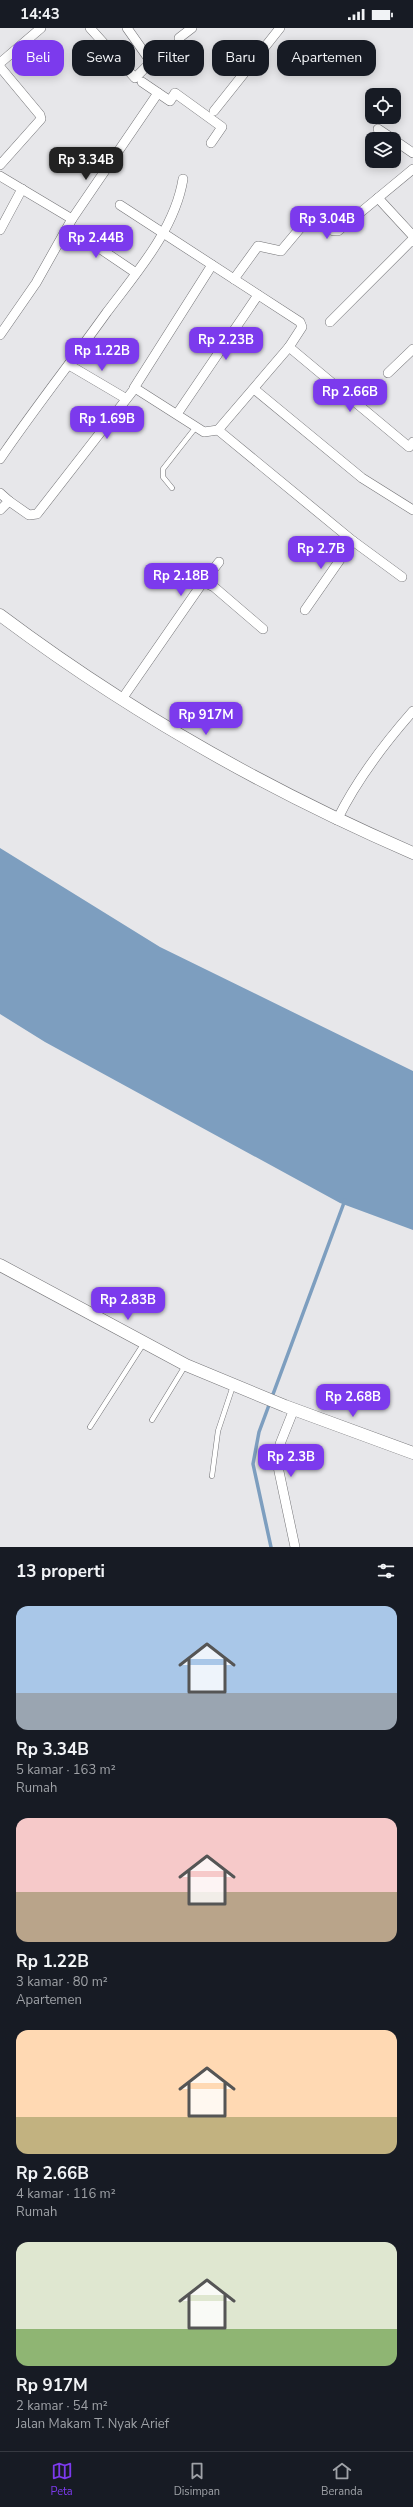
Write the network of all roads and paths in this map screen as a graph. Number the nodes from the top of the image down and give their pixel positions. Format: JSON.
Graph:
{"nodes":[{"id":1,"x":42,"y":28,"type":"edge"},
{"id":2,"x":90,"y":28,"type":"edge"},
{"id":3,"x":127,"y":28,"type":"edge"},
{"id":4,"x":192,"y":28,"type":"edge"},
{"id":5,"x":280,"y":28,"type":"edge"},
{"id":6,"x":179,"y":38,"type":"dead end"},
{"id":7,"x":0,"y":63,"type":"edge"},
{"id":8,"x":0,"y":67,"type":"edge"},
{"id":9,"x":142,"y":82,"type":"dead end"},
{"id":10,"x":158,"y":93,"type":"junction"},
{"id":11,"x":214,"y":111,"type":"dead end"},
{"id":12,"x":378,"y":129,"type":"dead end"},
{"id":13,"x":383,"y":132,"type":"edge"},
{"id":14,"x":211,"y":143,"type":"dead end"},
{"id":15,"x":401,"y":144,"type":"edge"},
{"id":16,"x":413,"y":153,"type":"edge"},
{"id":17,"x":0,"y":165,"type":"edge"},
{"id":18,"x":413,"y":169,"type":"edge"},
{"id":19,"x":0,"y":176,"type":"edge"},
{"id":20,"x":183,"y":179,"type":"dead end"},
{"id":21,"x":22,"y":189,"type":"junction"},
{"id":22,"x":378,"y":198,"type":"junction"},
{"id":23,"x":120,"y":205,"type":"dead end"},
{"id":24,"x":70,"y":223,"type":"junction"},
{"id":25,"x":0,"y":230,"type":"edge"},
{"id":26,"x":162,"y":233,"type":"junction"},
{"id":27,"x":413,"y":236,"type":"edge"},
{"id":28,"x":413,"y":239,"type":"edge"},
{"id":29,"x":212,"y":265,"type":"junction"},
{"id":30,"x":136,"y":273,"type":"junction"},
{"id":31,"x":234,"y":279,"type":"junction"},
{"id":32,"x":258,"y":295,"type":"junction"},
{"id":33,"x":330,"y":322,"type":"dead end"},
{"id":34,"x":0,"y":335,"type":"edge"},
{"id":35,"x":289,"y":347,"type":"junction"},
{"id":36,"x":413,"y":349,"type":"edge"},
{"id":37,"x":68,"y":365,"type":"junction"},
{"id":38,"x":388,"y":373,"type":"dead end"},
{"id":39,"x":134,"y":388,"type":"junction"},
{"id":40,"x":254,"y":389,"type":"junction"},
{"id":41,"x":125,"y":398,"type":"junction"},
{"id":42,"x":177,"y":414,"type":"junction"},
{"id":43,"x":196,"y":427,"type":"junction"},
{"id":44,"x":218,"y":430,"type":"junction"},
{"id":45,"x":412,"y":447,"type":"edge"},
{"id":46,"x":0,"y":459,"type":"edge"},
{"id":47,"x":172,"y":488,"type":"dead end"},
{"id":48,"x":0,"y":493,"type":"edge"},
{"id":49,"x":9,"y":501,"type":"junction"},
{"id":50,"x":0,"y":510,"type":"edge"},
{"id":51,"x":413,"y":510,"type":"edge"},
{"id":52,"x":353,"y":541,"type":"junction"},
{"id":53,"x":219,"y":562,"type":"dead end"},
{"id":54,"x":402,"y":577,"type":"dead end"},
{"id":55,"x":201,"y":585,"type":"junction"},
{"id":56,"x":305,"y":610,"type":"dead end"},
{"id":57,"x":0,"y":616,"type":"edge"},
{"id":58,"x":264,"y":629,"type":"dead end"},
{"id":59,"x":122,"y":699,"type":"junction"},
{"id":60,"x":413,"y":711,"type":"edge"},
{"id":61,"x":338,"y":820,"type":"junction"},
{"id":62,"x":413,"y":853,"type":"edge"},
{"id":63,"x":0,"y":1265,"type":"edge"},
{"id":64,"x":144,"y":1343,"type":"junction"},
{"id":65,"x":186,"y":1365,"type":"junction"},
{"id":66,"x":233,"y":1384,"type":"junction"},
{"id":67,"x":289,"y":1408,"type":"junction"},
{"id":68,"x":152,"y":1420,"type":"dead end"},
{"id":69,"x":90,"y":1428,"type":"dead end"},
{"id":70,"x":413,"y":1453,"type":"edge"},
{"id":71,"x":212,"y":1476,"type":"dead end"},
{"id":72,"x":294,"y":1547,"type":"edge"}],
"edges":[{"from":1,"to":7,"type":"street"},
{"from":2,"to":3,"type":"street"},
{"from":4,"to":6,"type":"street"},
{"from":5,"to":11,"type":"street"},
{"from":8,"to":17,"type":"street"},
{"from":9,"to":10,"type":"street"},
{"from":10,"to":14,"type":"street"},
{"from":10,"to":24,"type":"street"},
{"from":12,"to":13,"type":"street"},
{"from":15,"to":16,"type":"street"},
{"from":18,"to":22,"type":"street"},
{"from":19,"to":21,"type":"street"},
{"from":20,"to":26,"type":"street"},
{"from":21,"to":24,"type":"street"},
{"from":21,"to":25,"type":"street"},
{"from":22,"to":27,"type":"street"},
{"from":22,"to":31,"type":"street"},
{"from":23,"to":26,"type":"street"},
{"from":24,"to":30,"type":"street"},
{"from":24,"to":34,"type":"street"},
{"from":26,"to":29,"type":"street"},
{"from":26,"to":30,"type":"street"},
{"from":28,"to":33,"type":"street"},
{"from":29,"to":31,"type":"street"},
{"from":29,"to":39,"type":"street"},
{"from":30,"to":37,"type":"street"},
{"from":31,"to":32,"type":"street"},
{"from":32,"to":35,"type":"street"},
{"from":32,"to":42,"type":"street"},
{"from":35,"to":40,"type":"street"},
{"from":35,"to":45,"type":"street"},
{"from":36,"to":38,"type":"street"},
{"from":37,"to":41,"type":"street"},
{"from":37,"to":46,"type":"street"},
{"from":39,"to":41,"type":"street"},
{"from":39,"to":42,"type":"street"},
{"from":40,"to":44,"type":"street"},
{"from":40,"to":51,"type":"street"},
{"from":41,"to":49,"type":"street"},
{"from":42,"to":43,"type":"street"},
{"from":43,"to":44,"type":"street"},
{"from":43,"to":47,"type":"lane"},
{"from":44,"to":52,"type":"street"},
{"from":48,"to":49,"type":"street"},
{"from":49,"to":50,"type":"street"},
{"from":52,"to":54,"type":"street"},
{"from":52,"to":56,"type":"street"},
{"from":53,"to":55,"type":"street"},
{"from":55,"to":58,"type":"street"},
{"from":55,"to":59,"type":"street"},
{"from":57,"to":59,"type":"street"},
{"from":59,"to":61,"type":"street"},
{"from":60,"to":61,"type":"street"},
{"from":61,"to":62,"type":"street"},
{"from":63,"to":64,"type":"street"},
{"from":64,"to":65,"type":"street"},
{"from":64,"to":69,"type":"lane"},
{"from":65,"to":66,"type":"street"},
{"from":65,"to":68,"type":"lane"},
{"from":66,"to":67,"type":"street"},
{"from":66,"to":71,"type":"lane"},
{"from":67,"to":70,"type":"street"},
{"from":67,"to":72,"type":"street"}]}
